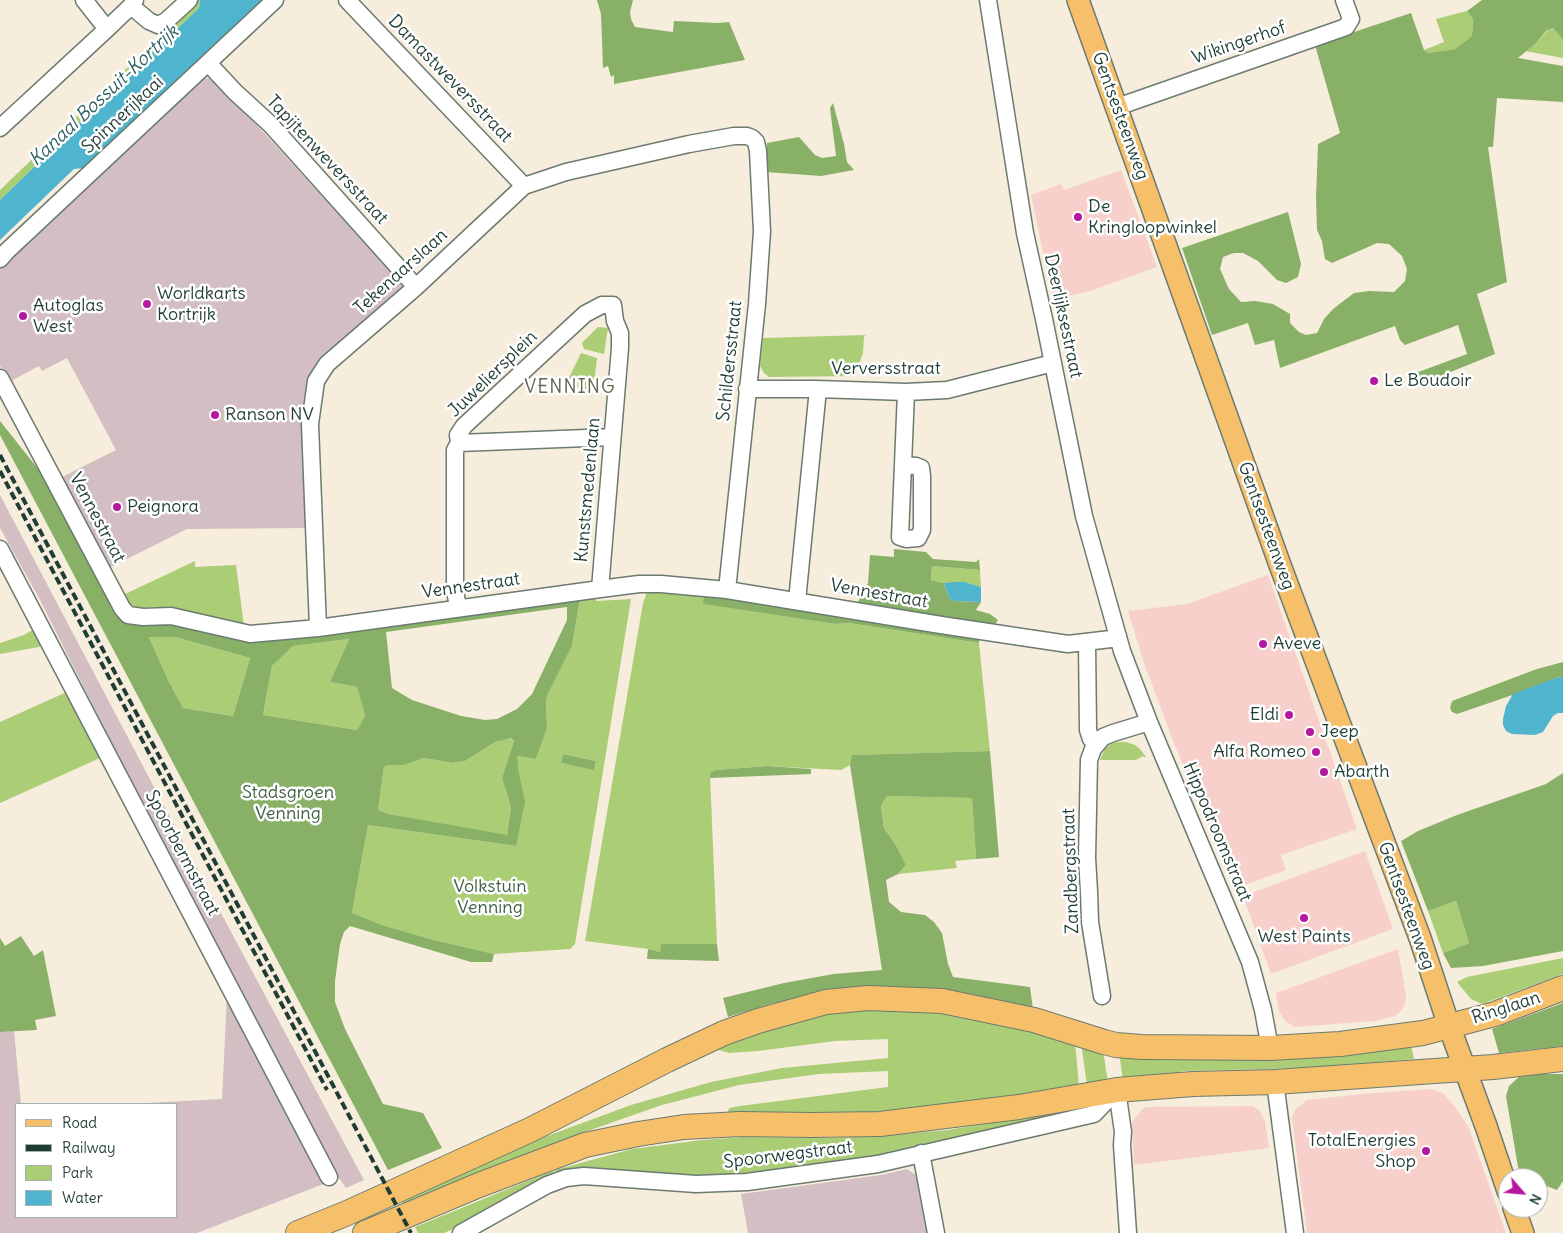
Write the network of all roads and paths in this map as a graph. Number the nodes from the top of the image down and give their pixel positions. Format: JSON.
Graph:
{"nodes":[{"id":1,"x":84,"y":0,"type":"edge"},
{"id":2,"x":189,"y":0,"type":"edge"},
{"id":3,"x":275,"y":0,"type":"edge"},
{"id":4,"x":347,"y":0,"type":"edge"},
{"id":5,"x":988,"y":0,"type":"edge"},
{"id":6,"x":1078,"y":0,"type":"edge"},
{"id":7,"x":1344,"y":0,"type":"edge"},
{"id":8,"x":133,"y":3,"type":"edge"},
{"id":9,"x":107,"y":29,"type":"junction"},
{"id":10,"x":208,"y":63,"type":"junction"},
{"id":11,"x":1117,"y":107,"type":"junction"},
{"id":12,"x":0,"y":128,"type":"edge"},
{"id":13,"x":752,"y":138,"type":"joint"},
{"id":14,"x":524,"y":186,"type":"junction"},
{"id":15,"x":0,"y":260,"type":"edge"},
{"id":16,"x":416,"y":287,"type":"junction"},
{"id":17,"x":613,"y":306,"type":"joint"},
{"id":18,"x":1052,"y":363,"type":"junction"},
{"id":19,"x":0,"y":378,"type":"edge"},
{"id":20,"x":747,"y":389,"type":"junction"},
{"id":21,"x":818,"y":389,"type":"junction"},
{"id":22,"x":906,"y":392,"type":"junction"},
{"id":23,"x":612,"y":437,"type":"junction"},
{"id":24,"x":459,"y":443,"type":"junction"},
{"id":25,"x":903,"y":465,"type":"dead end"},
{"id":26,"x":0,"y":549,"type":"edge"},
{"id":27,"x":600,"y":589,"type":"junction"},
{"id":28,"x":727,"y":590,"type":"junction"},
{"id":29,"x":798,"y":601,"type":"junction"},
{"id":30,"x":458,"y":608,"type":"junction"},
{"id":31,"x":318,"y":628,"type":"junction"},
{"id":32,"x":1118,"y":636,"type":"junction"},
{"id":33,"x":1087,"y":643,"type":"junction"},
{"id":34,"x":1149,"y":722,"type":"junction"},
{"id":35,"x":1096,"y":744,"type":"junction"},
{"id":36,"x":1563,"y":988,"type":"edge"},
{"id":37,"x":1102,"y":996,"type":"dead end"},
{"id":38,"x":1449,"y":1026,"type":"junction"},
{"id":39,"x":1270,"y":1048,"type":"junction"},
{"id":40,"x":1563,"y":1059,"type":"edge"},
{"id":41,"x":1461,"y":1060,"type":"junction"},
{"id":42,"x":1275,"y":1082,"type":"junction"},
{"id":43,"x":1117,"y":1090,"type":"junction"},
{"id":44,"x":921,"y":1153,"type":"junction"},
{"id":45,"x":1500,"y":1168,"type":"edge"},
{"id":46,"x":329,"y":1176,"type":"dead end"},
{"id":47,"x":1518,"y":1218,"type":"edge"},
{"id":48,"x":468,"y":1231,"type":"edge"},
{"id":49,"x":298,"y":1233,"type":"edge"},
{"id":50,"x":365,"y":1233,"type":"edge"},
{"id":51,"x":936,"y":1233,"type":"edge"},
{"id":52,"x":1128,"y":1233,"type":"edge"},
{"id":53,"x":1295,"y":1233,"type":"edge"},
{"id":54,"x":1523,"y":1233,"type":"edge"}],
"edges":[{"from":1,"to":9,"type":"street"},
{"from":2,"to":8,"type":"street"},
{"from":3,"to":10,"type":"street","name":"Spinnerijkaai"},
{"from":4,"to":14,"type":"street","name":"Damastweversstraat"},
{"from":5,"to":18,"type":"street","name":"Deerlijksestraat"},
{"from":6,"to":11,"type":"main road","name":"Gentsesteenweg"},
{"from":7,"to":11,"type":"street","name":"Wikingerhof"},
{"from":8,"to":9,"type":"street"},
{"from":9,"to":12,"type":"street"},
{"from":10,"to":15,"type":"street","name":"Spinnerijkaai"},
{"from":10,"to":16,"type":"street","name":"Tapijtenweversstraat"},
{"from":11,"to":38,"type":"main road","name":"Gentsesteenweg"},
{"from":13,"to":14,"type":"street","name":"Tekenaarslaan"},
{"from":13,"to":20,"type":"street","name":"Schildersstraat"},
{"from":14,"to":16,"type":"street","name":"Tekenaarslaan"},
{"from":16,"to":31,"type":"street","name":"Tekenaarslaan"},
{"from":17,"to":23,"type":"street","name":"Kunstsmedenlaan"},
{"from":17,"to":24,"type":"street","name":"Juweliersplein"},
{"from":18,"to":22,"type":"street","name":"Verversstraat"},
{"from":18,"to":32,"type":"street","name":"Deerlijksestraat"},
{"from":19,"to":31,"type":"street","name":"Vennestraat"},
{"from":20,"to":21,"type":"street","name":"Verversstraat"},
{"from":20,"to":28,"type":"street","name":"Schildersstraat"},
{"from":21,"to":22,"type":"street","name":"Verversstraat"},
{"from":21,"to":29,"type":"street"},
{"from":22,"to":25,"type":"street"},
{"from":23,"to":24,"type":"street","name":"Juweliersplein"},
{"from":23,"to":27,"type":"street","name":"Kunstsmedenlaan"},
{"from":24,"to":30,"type":"street"},
{"from":26,"to":46,"type":"street","name":"Spoorbermstraat"},
{"from":27,"to":28,"type":"street","name":"Vennestraat"},
{"from":27,"to":30,"type":"street","name":"Vennestraat"},
{"from":28,"to":29,"type":"street","name":"Vennestraat"},
{"from":29,"to":33,"type":"street","name":"Vennestraat"},
{"from":30,"to":31,"type":"street","name":"Vennestraat"},
{"from":32,"to":33,"type":"street"},
{"from":32,"to":34,"type":"street","name":"Hippodroomstraat"},
{"from":33,"to":35,"type":"street"},
{"from":34,"to":35,"type":"street"},
{"from":34,"to":39,"type":"street","name":"Hippodroomstraat"},
{"from":35,"to":37,"type":"street","name":"Zandbergstraat"},
{"from":36,"to":38,"type":"highway","name":"Ringlaan"},
{"from":38,"to":39,"type":"highway","name":"Ringlaan"},
{"from":38,"to":41,"type":"main road","name":"Gentsesteenweg"},
{"from":39,"to":49,"type":"highway","name":"Ringlaan"},
{"from":40,"to":41,"type":"highway"},
{"from":41,"to":42,"type":"highway"},
{"from":41,"to":45,"type":"main road","name":"Gentsesteenweg"},
{"from":42,"to":43,"type":"highway"},
{"from":42,"to":53,"type":"street"},
{"from":43,"to":44,"type":"street","name":"Spoorwegstraat"},
{"from":43,"to":50,"type":"highway"},
{"from":43,"to":52,"type":"street"},
{"from":44,"to":48,"type":"street","name":"Spoorwegstraat"},
{"from":44,"to":51,"type":"street"},
{"from":47,"to":54,"type":"main road"}]}
